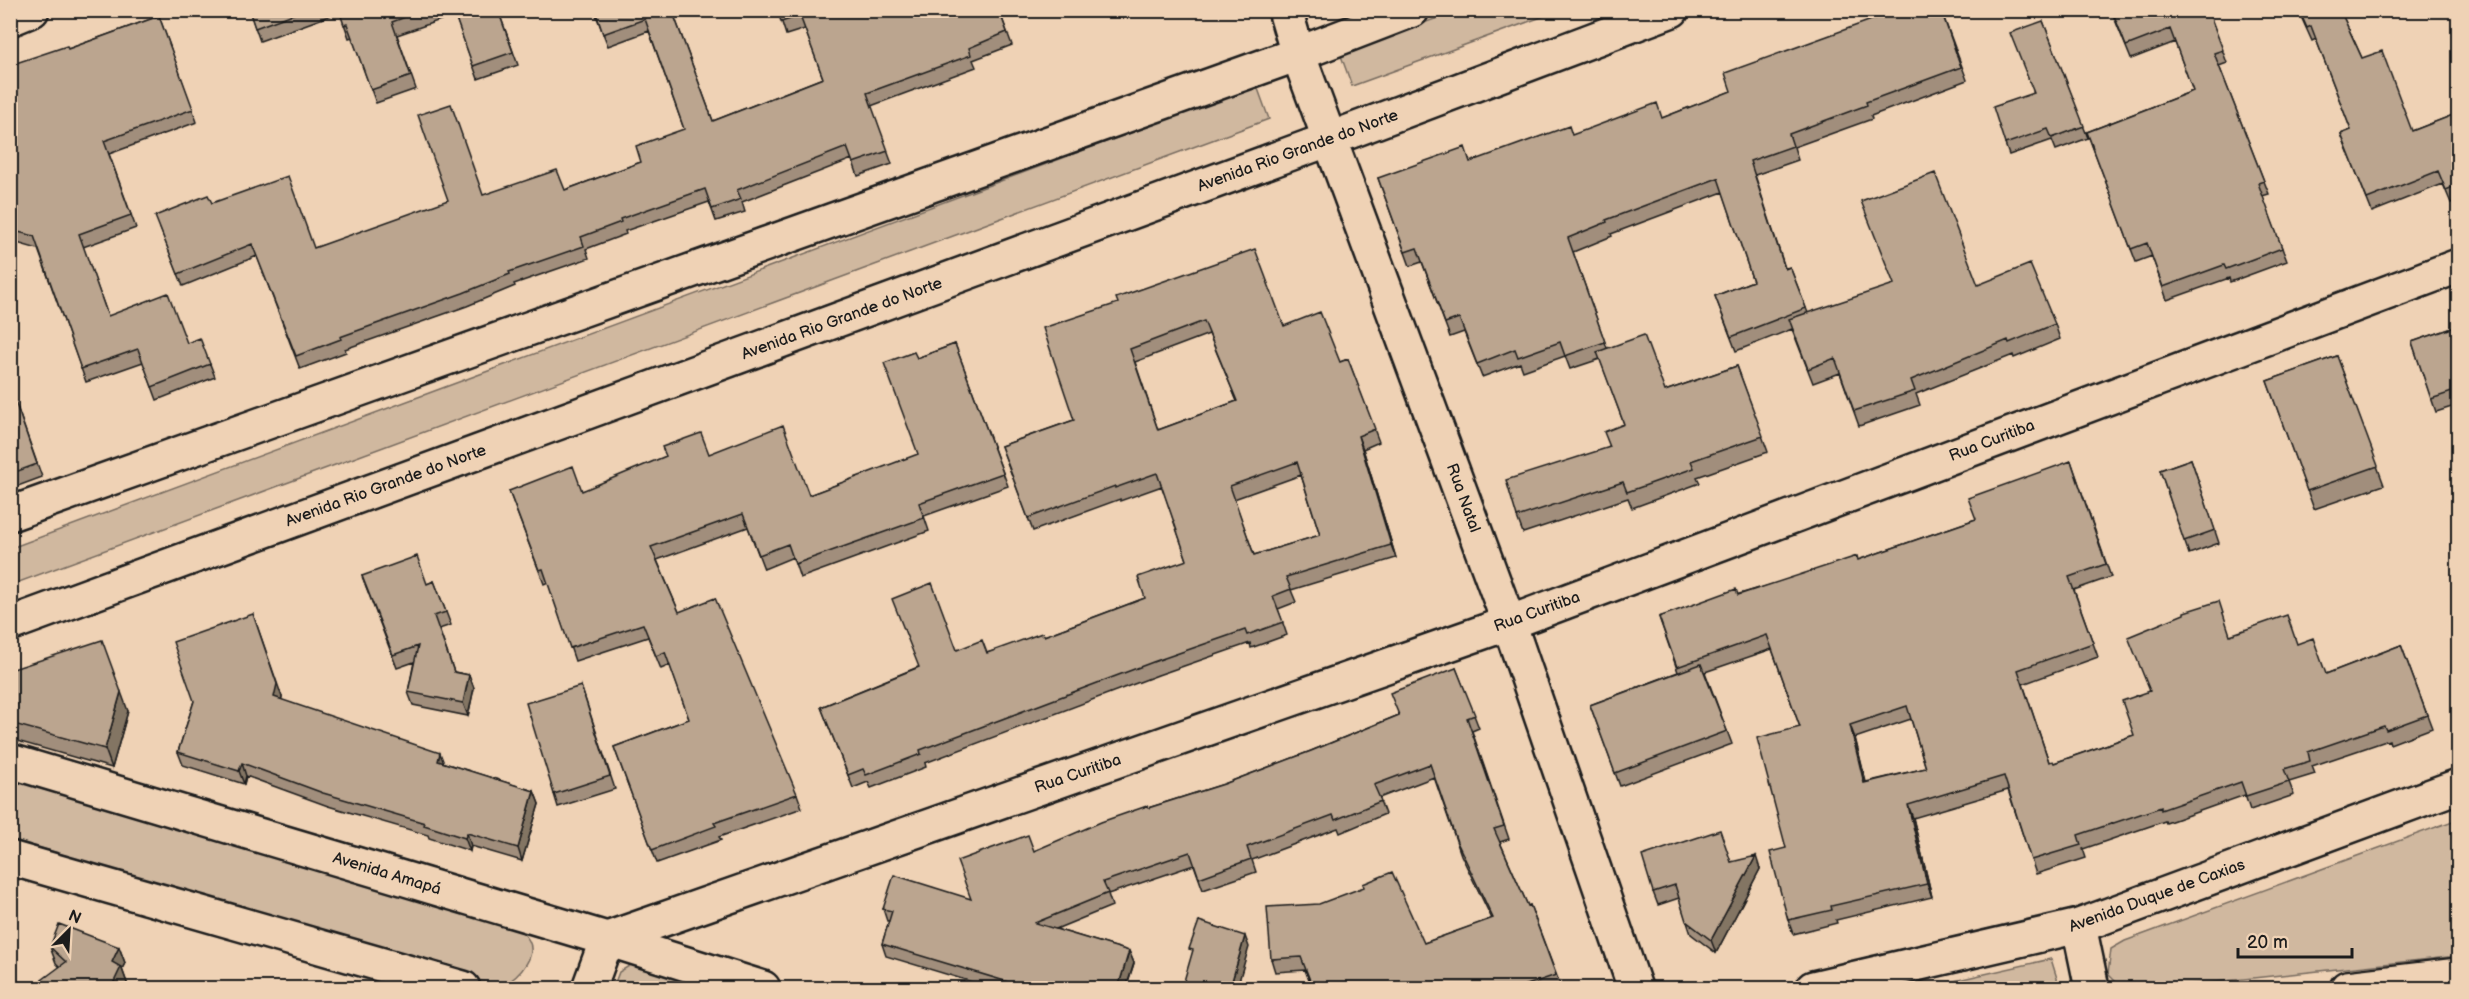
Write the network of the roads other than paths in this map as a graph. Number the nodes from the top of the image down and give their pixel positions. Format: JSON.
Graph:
{"nodes":[{"id":1,"x":32,"y":10,"type":"edge"},
{"id":2,"x":1285,"y":10,"type":"edge"},
{"id":3,"x":1412,"y":10,"type":"edge"},
{"id":4,"x":1672,"y":10,"type":"edge"},
{"id":5,"x":10,"y":19,"type":"edge"},
{"id":6,"x":1298,"y":54,"type":"junction"},
{"id":7,"x":1330,"y":140,"type":"junction"},
{"id":8,"x":2458,"y":266,"type":"edge"},
{"id":9,"x":10,"y":514,"type":"edge"},
{"id":10,"x":1509,"y":623,"type":"junction"},
{"id":11,"x":10,"y":624,"type":"edge"},
{"id":12,"x":10,"y":760,"type":"edge"},
{"id":13,"x":2458,"y":786,"type":"edge"},
{"id":14,"x":10,"y":858,"type":"edge"},
{"id":15,"x":2079,"y":926,"type":"junction"},
{"id":16,"x":607,"y":939,"type":"junction"},
{"id":17,"x":2458,"y":975,"type":"edge"},
{"id":18,"x":463,"y":988,"type":"edge"},
{"id":19,"x":589,"y":988,"type":"edge"},
{"id":20,"x":763,"y":988,"type":"edge"},
{"id":21,"x":1635,"y":988,"type":"edge"},
{"id":22,"x":1813,"y":988,"type":"edge"},
{"id":23,"x":2092,"y":988,"type":"edge"},
{"id":24,"x":2347,"y":988,"type":"edge"}],
"edges":[{"from":1,"to":5,"type":"street"},
{"from":2,"to":6,"type":"street","name":"Rua Natal"},
{"from":3,"to":6,"type":"street"},
{"from":4,"to":7,"type":"street","name":"Avenida Rio Grande do Norte"},
{"from":6,"to":7,"type":"street","name":"Rua Natal"},
{"from":6,"to":9,"type":"street"},
{"from":7,"to":10,"type":"street","name":"Rua Natal"},
{"from":7,"to":11,"type":"street","name":"Avenida Rio Grande do Norte"},
{"from":8,"to":10,"type":"street","name":"Rua Curitiba"},
{"from":10,"to":16,"type":"street","name":"Rua Curitiba"},
{"from":10,"to":21,"type":"street","name":"Rua Natal"},
{"from":12,"to":16,"type":"street","name":"Avenida Amapá"},
{"from":13,"to":15,"type":"street","name":"Avenida Duque de Caxias"},
{"from":14,"to":18,"type":"street"},
{"from":15,"to":22,"type":"street","name":"Avenida Duque de Caxias"},
{"from":15,"to":23,"type":"street"},
{"from":16,"to":19,"type":"street"},
{"from":16,"to":20,"type":"street","name":"Avenida Amapá"},
{"from":17,"to":24,"type":"street"}]}
